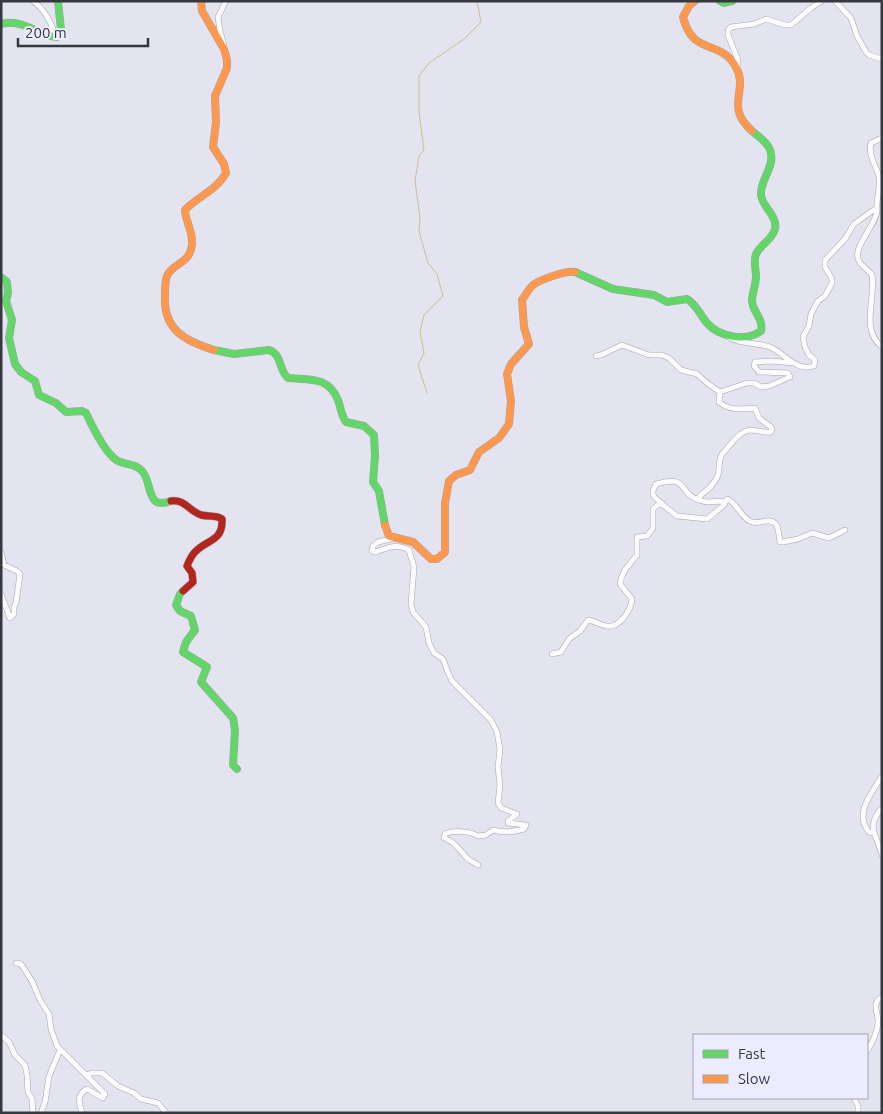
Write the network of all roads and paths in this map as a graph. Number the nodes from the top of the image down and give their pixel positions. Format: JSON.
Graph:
{"nodes":[{"id":1,"x":33,"y":1,"type":"edge"},
{"id":2,"x":58,"y":1,"type":"edge"},
{"id":3,"x":201,"y":1,"type":"edge"},
{"id":4,"x":226,"y":1,"type":"edge"},
{"id":5,"x":695,"y":1,"type":"edge"},
{"id":6,"x":720,"y":1,"type":"edge"},
{"id":7,"x":732,"y":1,"type":"edge"},
{"id":8,"x":822,"y":1,"type":"edge"},
{"id":9,"x":835,"y":1,"type":"edge"},
{"id":10,"x":1,"y":24,"type":"edge"},
{"id":11,"x":54,"y":38,"type":"junction"},
{"id":12,"x":224,"y":49,"type":"junction"},
{"id":13,"x":882,"y":59,"type":"edge"},
{"id":14,"x":738,"y":72,"type":"junction"},
{"id":15,"x":882,"y":138,"type":"edge"},
{"id":16,"x":877,"y":209,"type":"junction"},
{"id":17,"x":1,"y":277,"type":"edge"},
{"id":18,"x":723,"y":332,"type":"junction"},
{"id":19,"x":882,"y":347,"type":"edge"},
{"id":20,"x":596,"y":356,"type":"dead end"},
{"id":21,"x":794,"y":363,"type":"junction"},
{"id":22,"x":720,"y":392,"type":"junction"},
{"id":23,"x":699,"y":500,"type":"junction"},
{"id":24,"x":725,"y":502,"type":"junction"},
{"id":25,"x":663,"y":504,"type":"junction"},
{"id":26,"x":845,"y":530,"type":"dead end"},
{"id":27,"x":395,"y":538,"type":"junction"},
{"id":28,"x":1,"y":552,"type":"edge"},
{"id":29,"x":1,"y":594,"type":"edge"},
{"id":30,"x":552,"y":654,"type":"dead end"},
{"id":31,"x":237,"y":770,"type":"dead end"},
{"id":32,"x":882,"y":776,"type":"edge"},
{"id":33,"x":882,"y":808,"type":"edge"},
{"id":34,"x":874,"y":833,"type":"junction"},
{"id":35,"x":882,"y":855,"type":"edge"},
{"id":36,"x":478,"y":865,"type":"dead end"},
{"id":37,"x":16,"y":963,"type":"dead end"},
{"id":38,"x":882,"y":996,"type":"edge"},
{"id":39,"x":1,"y":1035,"type":"edge"},
{"id":40,"x":60,"y":1050,"type":"junction"},
{"id":41,"x":868,"y":1050,"type":"edge"},
{"id":42,"x":86,"y":1075,"type":"junction"},
{"id":43,"x":854,"y":1099,"type":"edge"},
{"id":44,"x":33,"y":1113,"type":"edge"},
{"id":45,"x":41,"y":1113,"type":"edge"},
{"id":46,"x":82,"y":1113,"type":"edge"},
{"id":47,"x":166,"y":1113,"type":"edge"},
{"id":48,"x":858,"y":1113,"type":"edge"}],
"edges":[{"from":1,"to":11,"type":"street"},
{"from":2,"to":11,"type":"street"},
{"from":3,"to":12,"type":"street"},
{"from":4,"to":12,"type":"street"},
{"from":5,"to":14,"type":"street"},
{"from":6,"to":7,"type":"street"},
{"from":8,"to":14,"type":"street"},
{"from":9,"to":13,"type":"street"},
{"from":10,"to":11,"type":"street"},
{"from":12,"to":27,"type":"street"},
{"from":14,"to":18,"type":"street"},
{"from":15,"to":16,"type":"street"},
{"from":16,"to":19,"type":"street"},
{"from":16,"to":21,"type":"street"},
{"from":17,"to":31,"type":"street"},
{"from":18,"to":21,"type":"street"},
{"from":18,"to":27,"type":"street"},
{"from":20,"to":22,"type":"street"},
{"from":21,"to":22,"type":"street"},
{"from":22,"to":23,"type":"street"},
{"from":23,"to":24,"type":"street"},
{"from":23,"to":25,"type":"street"},
{"from":24,"to":25,"type":"street"},
{"from":24,"to":26,"type":"street"},
{"from":25,"to":30,"type":"street"},
{"from":27,"to":36,"type":"street"},
{"from":28,"to":29,"type":"street"},
{"from":32,"to":34,"type":"street"},
{"from":33,"to":34,"type":"street"},
{"from":34,"to":35,"type":"street"},
{"from":37,"to":40,"type":"street"},
{"from":38,"to":41,"type":"street"},
{"from":39,"to":44,"type":"street"},
{"from":40,"to":42,"type":"street"},
{"from":40,"to":45,"type":"street"},
{"from":42,"to":46,"type":"street"},
{"from":42,"to":47,"type":"street"},
{"from":43,"to":48,"type":"street"}]}
